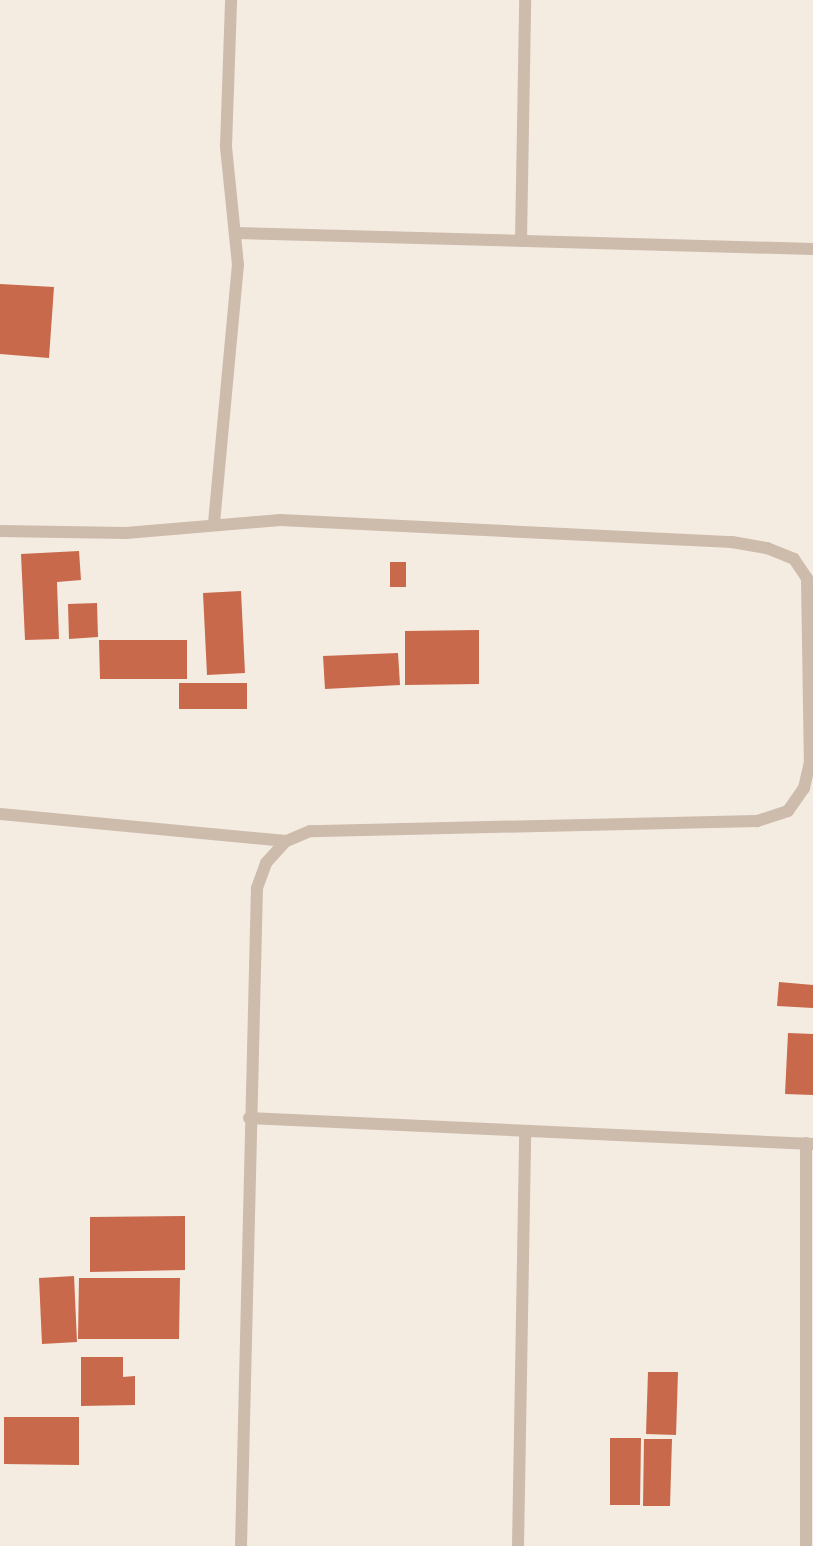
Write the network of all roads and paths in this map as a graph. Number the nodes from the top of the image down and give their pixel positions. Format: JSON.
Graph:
{"nodes":[{"id":1,"x":231,"y":0,"type":"edge"},
{"id":2,"x":525,"y":0,"type":"edge"},
{"id":3,"x":236,"y":233,"type":"junction"},
{"id":4,"x":521,"y":241,"type":"junction"},
{"id":5,"x":813,"y":249,"type":"edge"},
{"id":6,"x":214,"y":523,"type":"junction"},
{"id":7,"x":0,"y":531,"type":"edge"},
{"id":8,"x":0,"y":814,"type":"edge"},
{"id":9,"x":286,"y":841,"type":"junction"},
{"id":10,"x":249,"y":1118,"type":"junction"},
{"id":11,"x":524,"y":1133,"type":"junction"},
{"id":12,"x":809,"y":1144,"type":"edge"},
{"id":13,"x":809,"y":1445,"type":"edge"},
{"id":14,"x":240,"y":1546,"type":"edge"},
{"id":15,"x":518,"y":1546,"type":"edge"},
{"id":16,"x":806,"y":1546,"type":"edge"}],
"edges":[{"from":1,"to":3,"type":"street"},
{"from":2,"to":4,"type":"street"},
{"from":3,"to":4,"type":"street"},
{"from":3,"to":6,"type":"street"},
{"from":4,"to":5,"type":"street"},
{"from":6,"to":7,"type":"street"},
{"from":6,"to":9,"type":"street"},
{"from":8,"to":9,"type":"street"},
{"from":9,"to":10,"type":"street"},
{"from":10,"to":11,"type":"street"},
{"from":10,"to":14,"type":"street"},
{"from":11,"to":12,"type":"street"},
{"from":11,"to":15,"type":"street"},
{"from":12,"to":13,"type":"street"},
{"from":13,"to":16,"type":"street"}]}
